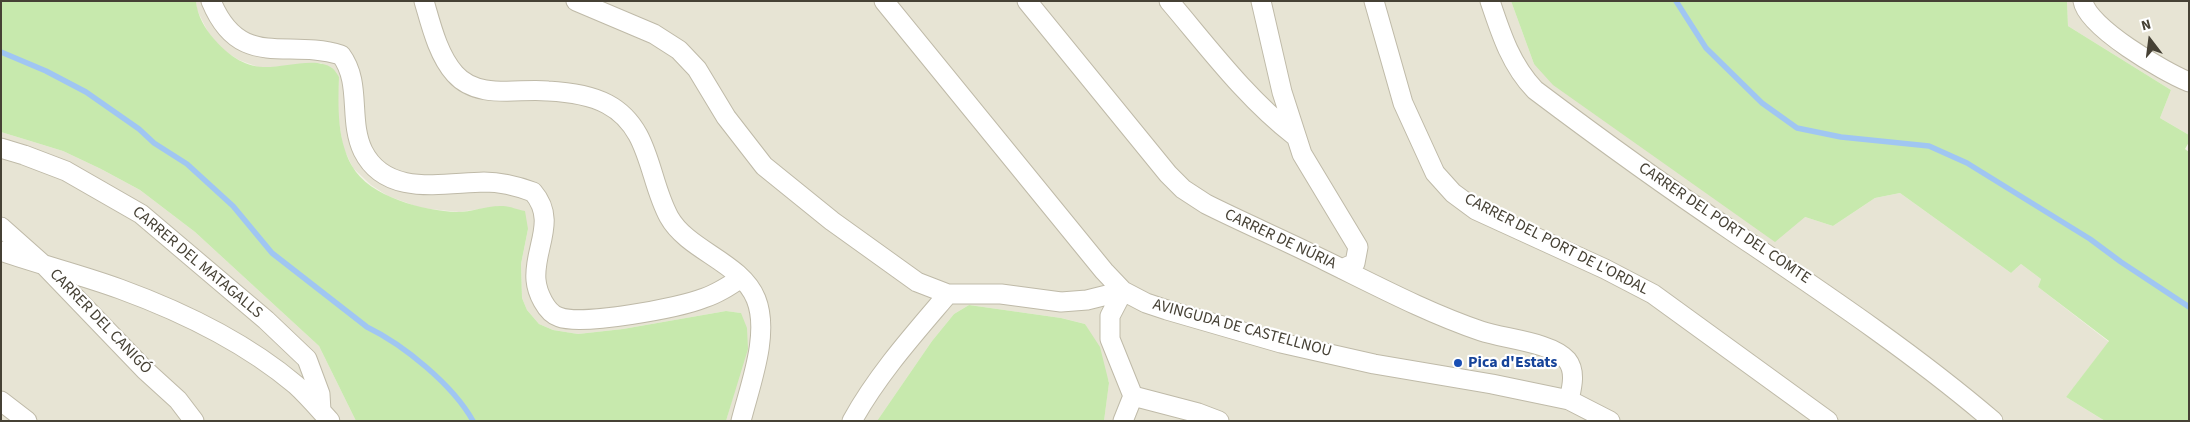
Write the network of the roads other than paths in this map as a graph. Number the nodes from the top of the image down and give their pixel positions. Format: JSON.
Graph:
{"nodes":[{"id":1,"x":211,"y":1,"type":"edge"},
{"id":2,"x":424,"y":1,"type":"edge"},
{"id":3,"x":576,"y":1,"type":"edge"},
{"id":4,"x":884,"y":1,"type":"edge"},
{"id":5,"x":1027,"y":1,"type":"edge"},
{"id":6,"x":1169,"y":1,"type":"edge"},
{"id":7,"x":1261,"y":1,"type":"edge"},
{"id":8,"x":1374,"y":1,"type":"edge"},
{"id":9,"x":1490,"y":1,"type":"edge"},
{"id":10,"x":2083,"y":1,"type":"edge"},
{"id":11,"x":2189,"y":82,"type":"edge"},
{"id":12,"x":1295,"y":136,"type":"junction"},
{"id":13,"x":1,"y":148,"type":"edge"},
{"id":14,"x":1,"y":227,"type":"edge"},
{"id":15,"x":1,"y":251,"type":"edge"},
{"id":16,"x":46,"y":267,"type":"junction"},
{"id":17,"x":1342,"y":269,"type":"junction"},
{"id":18,"x":741,"y":278,"type":"junction"},
{"id":19,"x":1123,"y":291,"type":"junction"},
{"id":20,"x":948,"y":294,"type":"junction"},
{"id":21,"x":1133,"y":396,"type":"junction"},
{"id":22,"x":1569,"y":400,"type":"junction"},
{"id":23,"x":1,"y":401,"type":"edge"},
{"id":24,"x":325,"y":416,"type":"edge"},
{"id":25,"x":27,"y":421,"type":"edge"},
{"id":26,"x":194,"y":421,"type":"edge"},
{"id":27,"x":741,"y":421,"type":"edge"},
{"id":28,"x":852,"y":421,"type":"edge"},
{"id":29,"x":1123,"y":421,"type":"edge"},
{"id":30,"x":1219,"y":421,"type":"edge"},
{"id":31,"x":1610,"y":421,"type":"edge"},
{"id":32,"x":1828,"y":421,"type":"edge"},
{"id":33,"x":1993,"y":421,"type":"edge"}],
"edges":[{"from":1,"to":18,"type":"street"},
{"from":2,"to":18,"type":"street"},
{"from":3,"to":20,"type":"street"},
{"from":4,"to":19,"type":"street","name":"AVINGUDA DE CASTELLNOU"},
{"from":5,"to":17,"type":"street","name":"CARRER DE NÚRIA"},
{"from":6,"to":12,"type":"street"},
{"from":7,"to":12,"type":"street"},
{"from":8,"to":32,"type":"street","name":"CARRER DEL PORT DE L'ORDAL"},
{"from":9,"to":33,"type":"street","name":"CARRER DEL PORT DEL COMTE"},
{"from":10,"to":11,"type":"street"},
{"from":12,"to":17,"type":"street"},
{"from":13,"to":24,"type":"street","name":"CARRER DEL MATAGALLS"},
{"from":14,"to":16,"type":"street","name":"CARRER DEL CANIGÓ"},
{"from":15,"to":16,"type":"street"},
{"from":16,"to":24,"type":"street"},
{"from":16,"to":26,"type":"street","name":"CARRER DEL CANIGÓ"},
{"from":17,"to":22,"type":"street","name":"CARRER DE NÚRIA"},
{"from":18,"to":27,"type":"street"},
{"from":19,"to":20,"type":"street"},
{"from":19,"to":21,"type":"street"},
{"from":19,"to":22,"type":"street","name":"AVINGUDA DE CASTELLNOU"},
{"from":20,"to":28,"type":"street"},
{"from":21,"to":29,"type":"street"},
{"from":21,"to":30,"type":"street"},
{"from":22,"to":31,"type":"street","name":"AVINGUDA DE CASTELLNOU"},
{"from":23,"to":25,"type":"street"}]}
